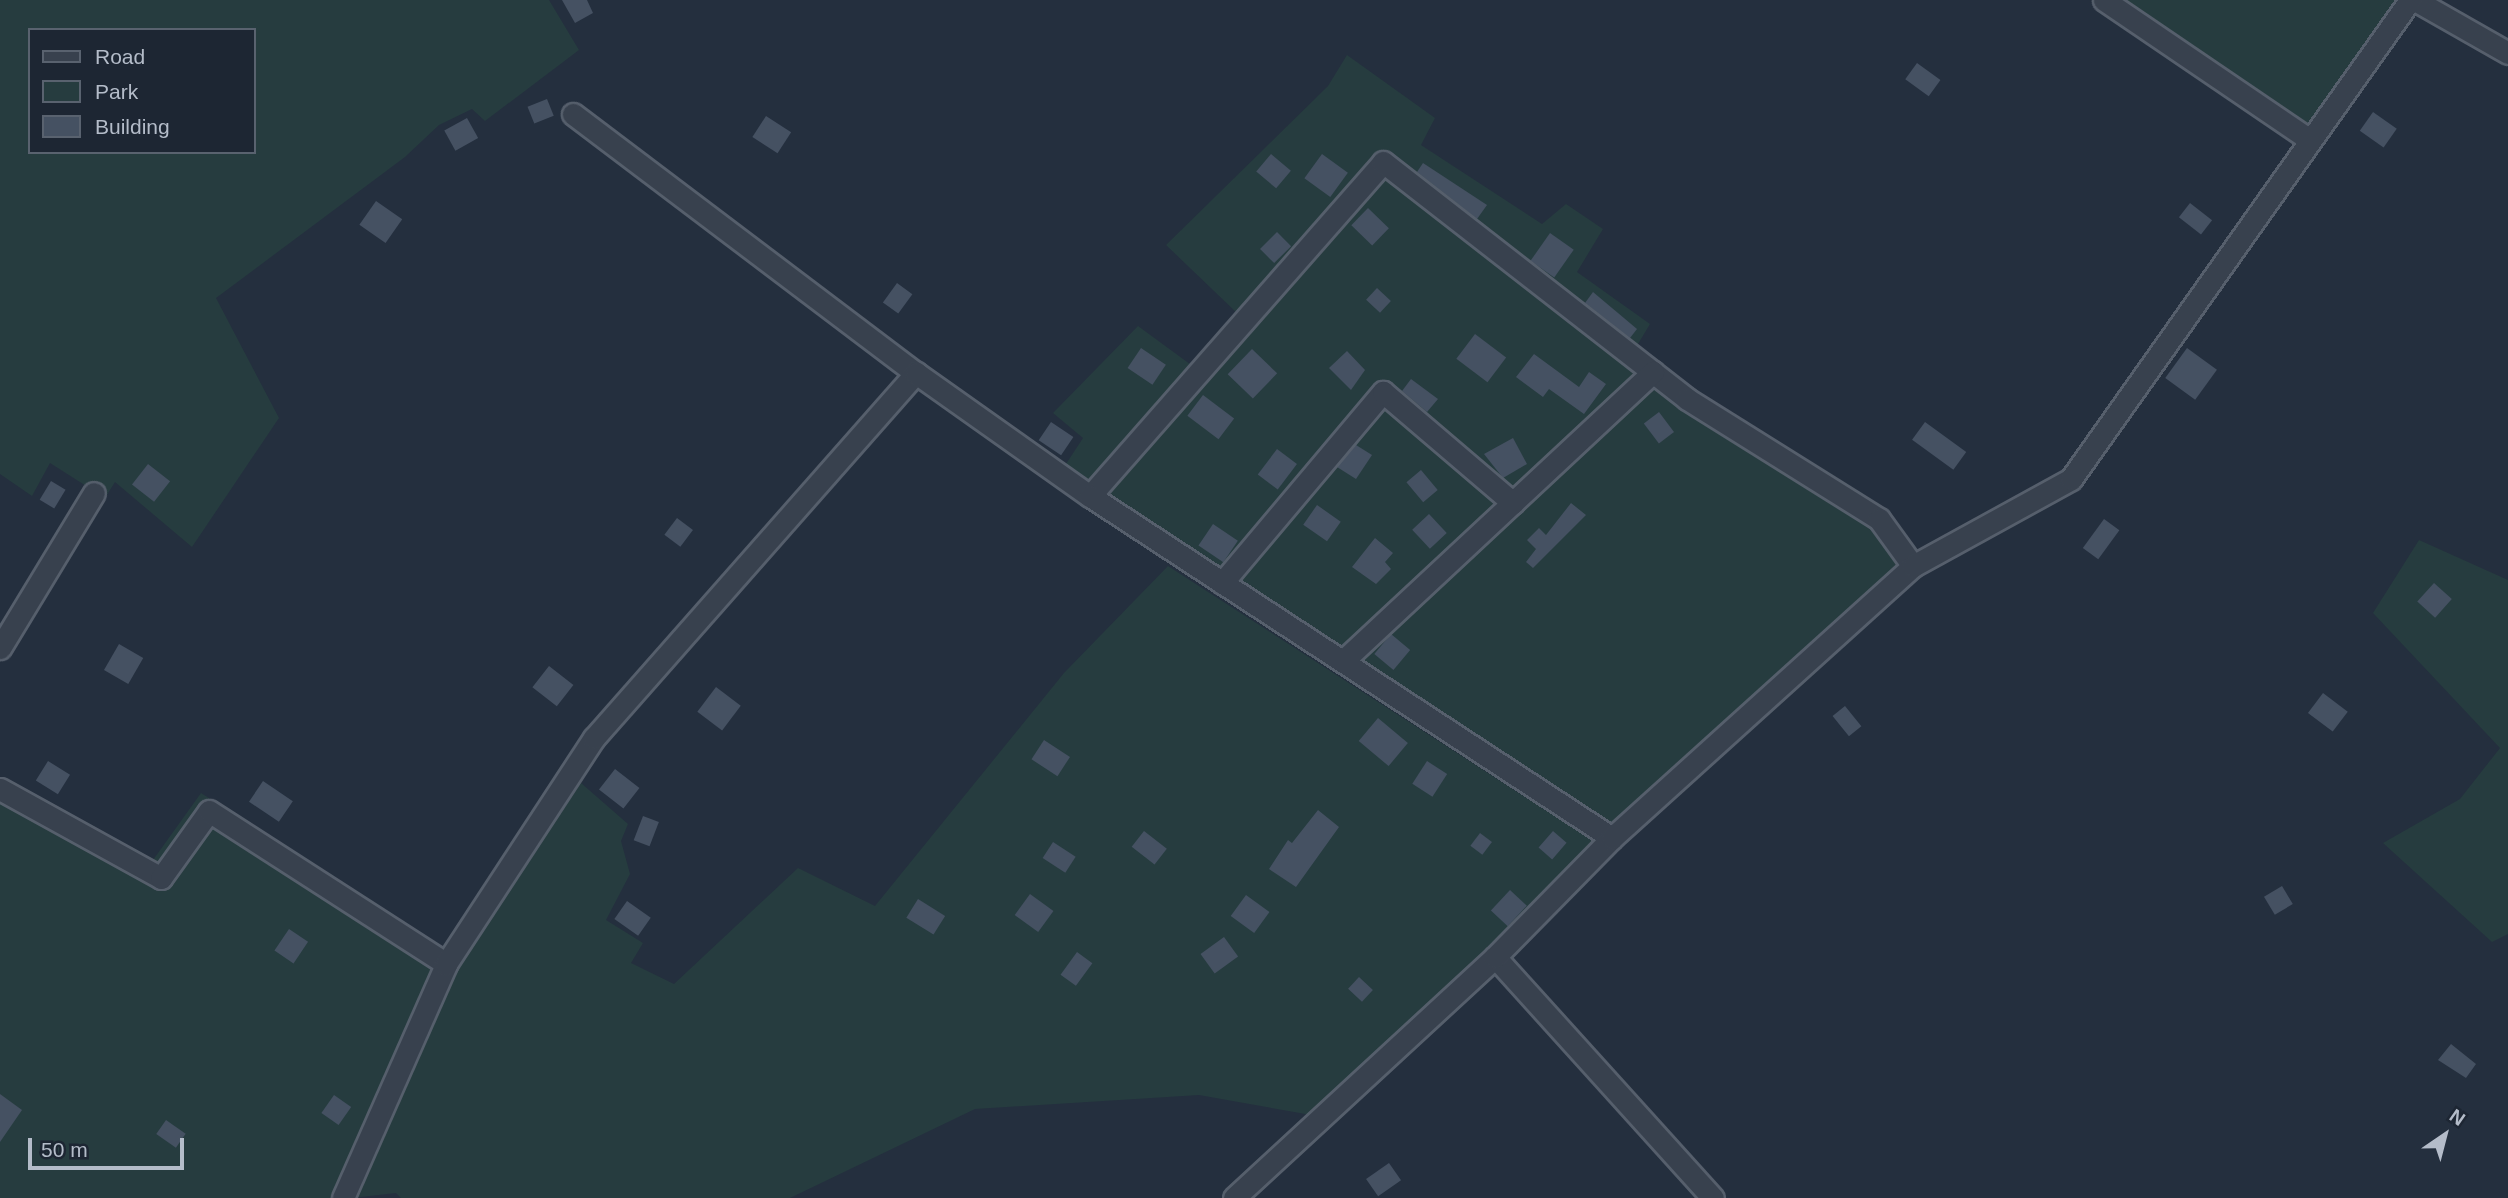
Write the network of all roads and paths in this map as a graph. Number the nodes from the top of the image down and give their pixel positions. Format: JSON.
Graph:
{"nodes":[{"id":1,"x":2104,"y":0,"type":"edge"},
{"id":2,"x":2412,"y":0,"type":"edge"},
{"id":3,"x":2508,"y":53,"type":"edge"},
{"id":4,"x":573,"y":114,"type":"dead end"},
{"id":5,"x":2310,"y":140,"type":"junction"},
{"id":6,"x":1653,"y":372,"type":"junction"},
{"id":7,"x":916,"y":373,"type":"junction"},
{"id":8,"x":94,"y":493,"type":"dead end"},
{"id":9,"x":1090,"y":496,"type":"junction"},
{"id":10,"x":1513,"y":503,"type":"junction"},
{"id":11,"x":1913,"y":566,"type":"junction"},
{"id":12,"x":1222,"y":583,"type":"junction"},
{"id":13,"x":0,"y":648,"type":"edge"},
{"id":14,"x":1343,"y":661,"type":"junction"},
{"id":15,"x":0,"y":789,"type":"edge"},
{"id":16,"x":1612,"y":838,"type":"junction"},
{"id":17,"x":1495,"y":957,"type":"junction"},
{"id":18,"x":446,"y":964,"type":"junction"},
{"id":19,"x":342,"y":1198,"type":"edge"},
{"id":20,"x":1234,"y":1198,"type":"edge"},
{"id":21,"x":1713,"y":1198,"type":"edge"}],
"edges":[{"from":1,"to":5,"type":"street"},
{"from":2,"to":3,"type":"street"},
{"from":2,"to":5,"type":"street"},
{"from":4,"to":7,"type":"street"},
{"from":5,"to":11,"type":"street"},
{"from":6,"to":9,"type":"street"},
{"from":6,"to":10,"type":"street"},
{"from":6,"to":11,"type":"street"},
{"from":7,"to":9,"type":"street"},
{"from":7,"to":18,"type":"street"},
{"from":8,"to":13,"type":"street"},
{"from":9,"to":12,"type":"street"},
{"from":10,"to":12,"type":"street"},
{"from":10,"to":14,"type":"street"},
{"from":11,"to":16,"type":"street"},
{"from":12,"to":14,"type":"street"},
{"from":14,"to":16,"type":"street"},
{"from":15,"to":18,"type":"street"},
{"from":16,"to":17,"type":"street"},
{"from":17,"to":20,"type":"street"},
{"from":17,"to":21,"type":"street"},
{"from":18,"to":19,"type":"street"}]}
